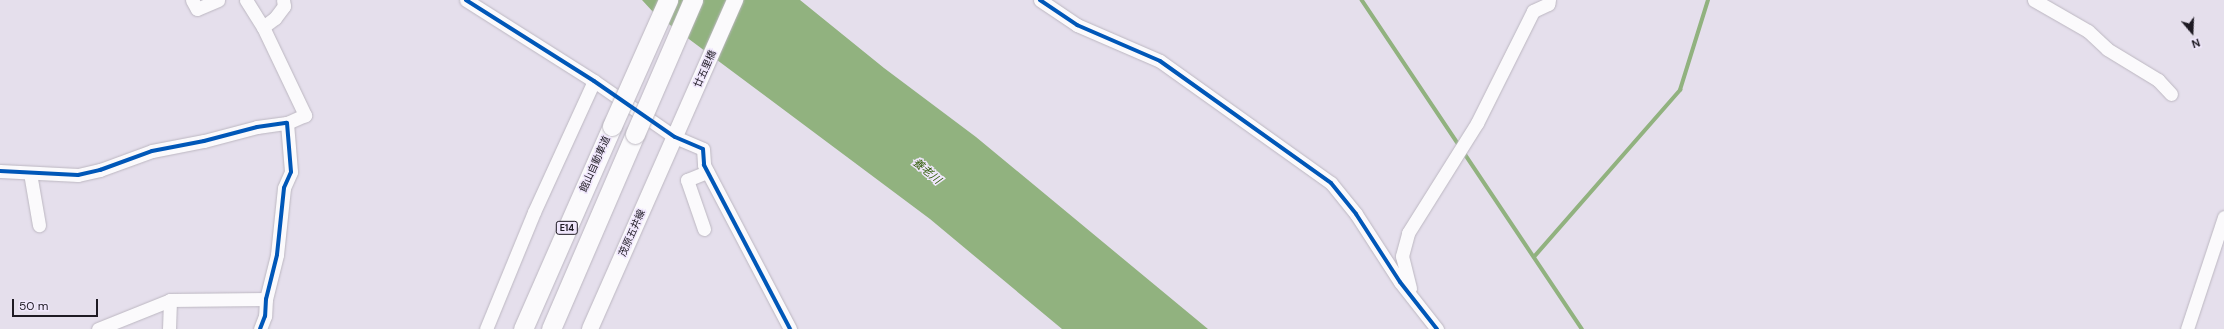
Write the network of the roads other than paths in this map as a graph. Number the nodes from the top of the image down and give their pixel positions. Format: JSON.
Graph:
{"nodes":[{"id":1,"x":192,"y":0,"type":"edge"},
{"id":2,"x":218,"y":0,"type":"edge"},
{"id":3,"x":246,"y":0,"type":"edge"},
{"id":4,"x":282,"y":0,"type":"edge"},
{"id":5,"x":466,"y":0,"type":"edge"},
{"id":6,"x":668,"y":0,"type":"edge"},
{"id":7,"x":693,"y":0,"type":"edge"},
{"id":8,"x":735,"y":0,"type":"edge"},
{"id":9,"x":1040,"y":0,"type":"edge"},
{"id":10,"x":1549,"y":0,"type":"edge"},
{"id":11,"x":2034,"y":0,"type":"edge"},
{"id":12,"x":263,"y":27,"type":"junction"},
{"id":13,"x":594,"y":81,"type":"junction"},
{"id":14,"x":2170,"y":94,"type":"dead end"},
{"id":15,"x":287,"y":123,"type":"junction"},
{"id":16,"x":675,"y":137,"type":"junction"},
{"id":17,"x":0,"y":171,"type":"edge"},
{"id":18,"x":707,"y":172,"type":"junction"},
{"id":19,"x":30,"y":173,"type":"junction"},
{"id":20,"x":2224,"y":217,"type":"edge"},
{"id":21,"x":39,"y":225,"type":"dead end"},
{"id":22,"x":704,"y":229,"type":"dead end"},
{"id":23,"x":1411,"y":294,"type":"junction"},
{"id":24,"x":266,"y":299,"type":"junction"},
{"id":25,"x":170,"y":300,"type":"junction"},
{"id":26,"x":98,"y":329,"type":"edge"},
{"id":27,"x":170,"y":329,"type":"edge"},
{"id":28,"x":260,"y":329,"type":"edge"},
{"id":29,"x":486,"y":329,"type":"edge"},
{"id":30,"x":523,"y":329,"type":"edge"},
{"id":31,"x":551,"y":329,"type":"edge"},
{"id":32,"x":590,"y":329,"type":"edge"},
{"id":33,"x":790,"y":329,"type":"edge"},
{"id":34,"x":1437,"y":329,"type":"edge"},
{"id":35,"x":2187,"y":329,"type":"edge"}],
"edges":[{"from":1,"to":2,"type":"street"},
{"from":3,"to":12,"type":"street"},
{"from":4,"to":12,"type":"street"},
{"from":5,"to":13,"type":"street"},
{"from":6,"to":30,"type":"highway","name":"館山自動車道","number":"E14","bridge":true},
{"from":7,"to":31,"type":"highway","number":"E14","bridge":true},
{"from":8,"to":16,"type":"main road","name":"廿五里橋"},
{"from":9,"to":23,"type":"street"},
{"from":10,"to":23,"type":"street"},
{"from":11,"to":14,"type":"street"},
{"from":12,"to":15,"type":"street"},
{"from":13,"to":16,"type":"street"},
{"from":13,"to":29,"type":"street"},
{"from":15,"to":19,"type":"street"},
{"from":15,"to":24,"type":"street"},
{"from":16,"to":18,"type":"street"},
{"from":16,"to":32,"type":"main road","name":"茂原五井線"},
{"from":17,"to":19,"type":"street"},
{"from":18,"to":22,"type":"street"},
{"from":18,"to":33,"type":"street"},
{"from":19,"to":21,"type":"street"},
{"from":20,"to":35,"type":"street"},
{"from":23,"to":34,"type":"street"},
{"from":24,"to":25,"type":"street"},
{"from":24,"to":28,"type":"street"},
{"from":25,"to":26,"type":"street"},
{"from":25,"to":27,"type":"street"}]}
